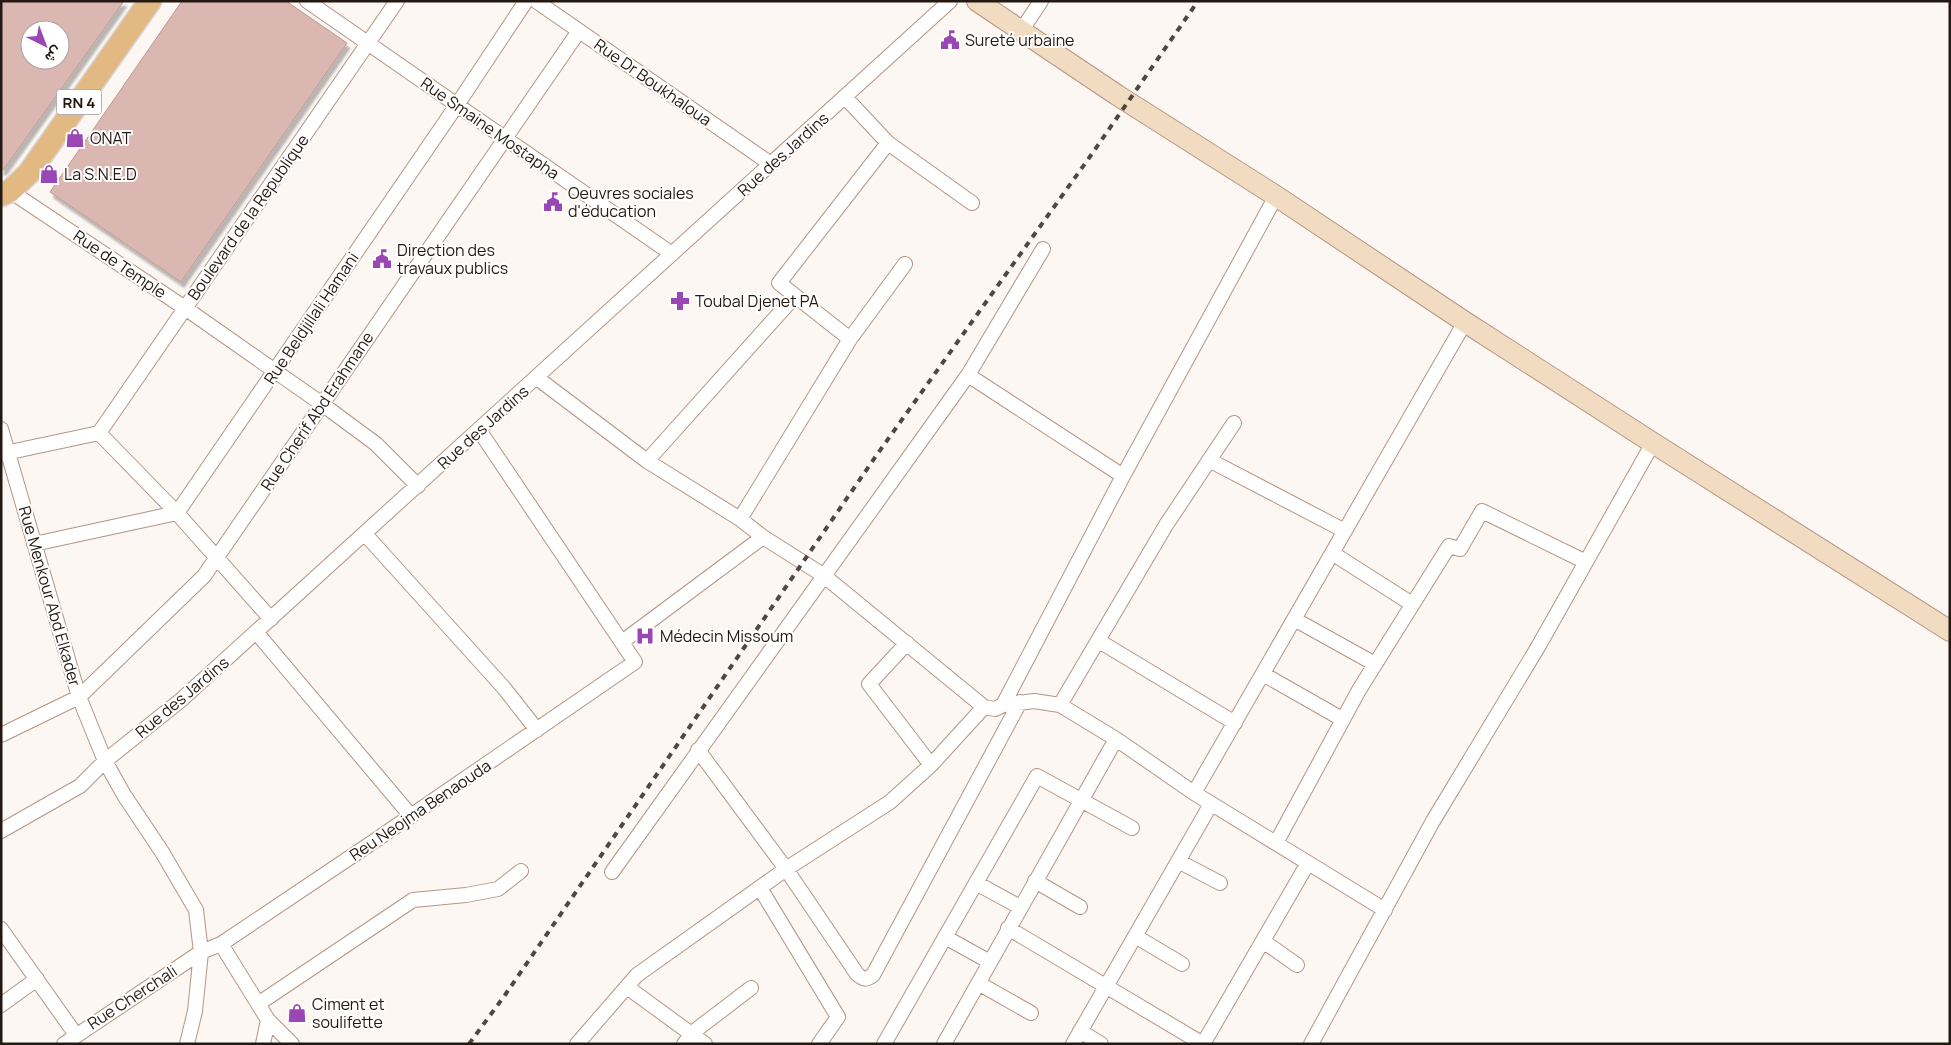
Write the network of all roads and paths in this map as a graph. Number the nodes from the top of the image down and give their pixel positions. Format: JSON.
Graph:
{"nodes":[{"id":1,"x":150,"y":1,"type":"edge"},
{"id":2,"x":307,"y":1,"type":"edge"},
{"id":3,"x":397,"y":1,"type":"edge"},
{"id":4,"x":526,"y":1,"type":"edge"},
{"id":5,"x":536,"y":1,"type":"edge"},
{"id":6,"x":950,"y":1,"type":"edge"},
{"id":7,"x":977,"y":1,"type":"edge"},
{"id":8,"x":1041,"y":1,"type":"edge"},
{"id":9,"x":579,"y":31,"type":"junction"},
{"id":10,"x":1021,"y":31,"type":"junction"},
{"id":11,"x":368,"y":43,"type":"junction"},
{"id":12,"x":845,"y":97,"type":"junction"},
{"id":13,"x":457,"y":105,"type":"junction"},
{"id":14,"x":504,"y":138,"type":"junction"},
{"id":15,"x":888,"y":143,"type":"junction"},
{"id":16,"x":771,"y":164,"type":"junction"},
{"id":17,"x":6,"y":193,"type":"edge"},
{"id":18,"x":1276,"y":196,"type":"junction"},
{"id":19,"x":972,"y":203,"type":"dead end"},
{"id":20,"x":1043,"y":249,"type":"dead end"},
{"id":21,"x":672,"y":254,"type":"junction"},
{"id":22,"x":905,"y":264,"type":"dead end"},
{"id":23,"x":795,"y":296,"type":"junction"},
{"id":24,"x":185,"y":308,"type":"junction"},
{"id":25,"x":1465,"y":322,"type":"junction"},
{"id":26,"x":850,"y":339,"type":"junction"},
{"id":27,"x":275,"y":370,"type":"junction"},
{"id":28,"x":968,"y":374,"type":"junction"},
{"id":29,"x":537,"y":378,"type":"junction"},
{"id":30,"x":322,"y":404,"type":"junction"},
{"id":31,"x":1234,"y":423,"type":"dead end"},
{"id":32,"x":1,"y":430,"type":"edge"},
{"id":33,"x":479,"y":430,"type":"junction"},
{"id":34,"x":99,"y":433,"type":"junction"},
{"id":35,"x":1652,"y":443,"type":"junction"},
{"id":36,"x":4,"y":453,"type":"edge"},
{"id":37,"x":1209,"y":460,"type":"junction"},
{"id":38,"x":647,"y":461,"type":"junction"},
{"id":39,"x":1123,"y":476,"type":"junction"},
{"id":40,"x":418,"y":486,"type":"junction"},
{"id":41,"x":177,"y":513,"type":"junction"},
{"id":42,"x":740,"y":519,"type":"junction"},
{"id":43,"x":1345,"y":531,"type":"junction"},
{"id":44,"x":365,"y":534,"type":"junction"},
{"id":45,"x":763,"y":537,"type":"junction"},
{"id":46,"x":34,"y":544,"type":"junction"},
{"id":47,"x":1332,"y":553,"type":"junction"},
{"id":48,"x":216,"y":558,"type":"junction"},
{"id":49,"x":1586,"y":562,"type":"junction"},
{"id":50,"x":823,"y":575,"type":"junction"},
{"id":51,"x":1412,"y":604,"type":"junction"},
{"id":52,"x":271,"y":619,"type":"junction"},
{"id":53,"x":1294,"y":619,"type":"junction"},
{"id":54,"x":1950,"y":631,"type":"edge"},
{"id":55,"x":256,"y":632,"type":"junction"},
{"id":56,"x":1099,"y":641,"type":"junction"},
{"id":57,"x":622,"y":642,"type":"junction"},
{"id":58,"x":907,"y":643,"type":"junction"},
{"id":59,"x":1375,"y":664,"type":"junction"},
{"id":60,"x":1263,"y":674,"type":"junction"},
{"id":61,"x":79,"y":697,"type":"junction"},
{"id":62,"x":1020,"y":702,"type":"junction"},
{"id":63,"x":1003,"y":705,"type":"junction"},
{"id":64,"x":1060,"y":705,"type":"junction"},
{"id":65,"x":984,"y":707,"type":"junction"},
{"id":66,"x":1342,"y":720,"type":"junction"},
{"id":67,"x":1234,"y":723,"type":"junction"},
{"id":68,"x":537,"y":730,"type":"junction"},
{"id":69,"x":1,"y":735,"type":"edge"},
{"id":70,"x":1116,"y":739,"type":"junction"},
{"id":71,"x":698,"y":750,"type":"junction"},
{"id":72,"x":105,"y":761,"type":"junction"},
{"id":73,"x":931,"y":765,"type":"junction"},
{"id":74,"x":1194,"y":793,"type":"junction"},
{"id":75,"x":1081,"y":799,"type":"junction"},
{"id":76,"x":1212,"y":804,"type":"junction"},
{"id":77,"x":411,"y":816,"type":"junction"},
{"id":78,"x":1132,"y":828,"type":"dead end"},
{"id":79,"x":1,"y":831,"type":"edge"},
{"id":80,"x":1276,"y":843,"type":"junction"},
{"id":81,"x":1178,"y":860,"type":"junction"},
{"id":82,"x":1308,"y":863,"type":"junction"},
{"id":83,"x":786,"y":869,"type":"junction"},
{"id":84,"x":520,"y":872,"type":"dead end"},
{"id":85,"x":612,"y":872,"type":"dead end"},
{"id":86,"x":1035,"y":881,"type":"junction"},
{"id":87,"x":976,"y":883,"type":"junction"},
{"id":88,"x":1220,"y":883,"type":"dead end"},
{"id":89,"x":760,"y":888,"type":"junction"},
{"id":90,"x":1020,"y":907,"type":"junction"},
{"id":91,"x":1080,"y":907,"type":"dead end"},
{"id":92,"x":1385,"y":910,"type":"junction"},
{"id":93,"x":1008,"y":928,"type":"junction"},
{"id":94,"x":1,"y":929,"type":"edge"},
{"id":95,"x":1135,"y":936,"type":"junction"},
{"id":96,"x":945,"y":937,"type":"junction"},
{"id":97,"x":1263,"y":941,"type":"junction"},
{"id":98,"x":221,"y":944,"type":"junction"},
{"id":99,"x":201,"y":952,"type":"junction"},
{"id":100,"x":990,"y":962,"type":"junction"},
{"id":101,"x":1182,"y":964,"type":"dead end"},
{"id":102,"x":1297,"y":965,"type":"dead end"},
{"id":103,"x":36,"y":979,"type":"junction"},
{"id":104,"x":978,"y":983,"type":"junction"},
{"id":105,"x":1106,"y":986,"type":"junction"},
{"id":106,"x":626,"y":987,"type":"junction"},
{"id":107,"x":751,"y":988,"type":"dead end"},
{"id":108,"x":1,"y":1004,"type":"edge"},
{"id":109,"x":258,"y":1004,"type":"junction"},
{"id":110,"x":1031,"y":1013,"type":"dead end"},
{"id":111,"x":268,"y":1020,"type":"junction"},
{"id":112,"x":1080,"y":1031,"type":"junction"},
{"id":113,"x":76,"y":1035,"type":"junction"},
{"id":114,"x":688,"y":1038,"type":"edge"},
{"id":115,"x":291,"y":1043,"type":"edge"},
{"id":116,"x":887,"y":1043,"type":"edge"},
{"id":117,"x":64,"y":1044,"type":"edge"},
{"id":118,"x":187,"y":1044,"type":"edge"},
{"id":119,"x":263,"y":1044,"type":"edge"},
{"id":120,"x":577,"y":1044,"type":"edge"},
{"id":121,"x":706,"y":1044,"type":"edge"},
{"id":122,"x":819,"y":1044,"type":"edge"},
{"id":123,"x":944,"y":1044,"type":"edge"},
{"id":124,"x":1073,"y":1044,"type":"edge"},
{"id":125,"x":1101,"y":1044,"type":"edge"},
{"id":126,"x":1203,"y":1044,"type":"edge"},
{"id":127,"x":1310,"y":1044,"type":"edge"}],
"edges":[{"from":1,"to":17,"type":"main road","number":"RN 4"},
{"from":2,"to":11,"type":"street","name":"Rue Smaine Mostapha"},
{"from":3,"to":11,"type":"street","name":"Boulevard de la Republique"},
{"from":4,"to":13,"type":"street","name":"Rue Beldjillali Hamani"},
{"from":5,"to":9,"type":"street","name":"Rue Dr Boukhaloua"},
{"from":6,"to":12,"type":"street","name":"Rue des Jardins"},
{"from":7,"to":10,"type":"street"},
{"from":8,"to":10,"type":"street"},
{"from":9,"to":14,"type":"street","name":"Rue Cherif Abd Erahmane"},
{"from":9,"to":16,"type":"street","name":"Rue Dr Boukhaloua"},
{"from":10,"to":18,"type":"street"},
{"from":11,"to":13,"type":"street","name":"Rue Smaine Mostapha"},
{"from":11,"to":24,"type":"street","name":"Boulevard de la Republique"},
{"from":12,"to":15,"type":"street"},
{"from":12,"to":16,"type":"street","name":"Rue des Jardins"},
{"from":13,"to":14,"type":"street","name":"Rue Smaine Mostapha"},
{"from":13,"to":27,"type":"street","name":"Rue Beldjillali Hamani"},
{"from":14,"to":21,"type":"street","name":"Rue Smaine Mostapha"},
{"from":14,"to":30,"type":"street","name":"Rue Cherif Abd Erahmane"},
{"from":15,"to":19,"type":"street"},
{"from":15,"to":23,"type":"street"},
{"from":16,"to":21,"type":"street","name":"Rue des Jardins"},
{"from":17,"to":24,"type":"street","name":"Rue de Temple"},
{"from":18,"to":25,"type":"street"},
{"from":18,"to":39,"type":"street"},
{"from":20,"to":28,"type":"street"},
{"from":21,"to":29,"type":"street","name":"Rue des Jardins"},
{"from":22,"to":26,"type":"street"},
{"from":23,"to":26,"type":"street"},
{"from":23,"to":38,"type":"street"},
{"from":24,"to":27,"type":"street","name":"Rue de Temple"},
{"from":24,"to":34,"type":"street","name":"Boulevard de la Republique"},
{"from":25,"to":35,"type":"street"},
{"from":25,"to":43,"type":"street"},
{"from":26,"to":42,"type":"street"},
{"from":27,"to":30,"type":"street","name":"Rue de Temple"},
{"from":27,"to":41,"type":"street","name":"Rue Beldjillali Hamani"},
{"from":28,"to":39,"type":"street"},
{"from":28,"to":50,"type":"street"},
{"from":29,"to":33,"type":"street","name":"Rue des Jardins"},
{"from":29,"to":38,"type":"street"},
{"from":30,"to":40,"type":"street","name":"Rue de Temple"},
{"from":30,"to":48,"type":"street","name":"Rue Cherif Abd Erahmane"},
{"from":31,"to":37,"type":"street"},
{"from":32,"to":36,"type":"street","name":"Rue Menkour Abd Elkader"},
{"from":33,"to":40,"type":"street","name":"Rue des Jardins"},
{"from":33,"to":57,"type":"street"},
{"from":34,"to":36,"type":"street"},
{"from":34,"to":41,"type":"street"},
{"from":35,"to":49,"type":"street"},
{"from":35,"to":54,"type":"street"},
{"from":36,"to":46,"type":"street","name":"Rue Menkour Abd Elkader"},
{"from":37,"to":43,"type":"street"},
{"from":37,"to":56,"type":"street"},
{"from":38,"to":42,"type":"street"},
{"from":39,"to":63,"type":"street"},
{"from":40,"to":44,"type":"street","name":"Rue des Jardins"},
{"from":41,"to":46,"type":"street"},
{"from":41,"to":48,"type":"street"},
{"from":42,"to":45,"type":"street"},
{"from":43,"to":47,"type":"street"},
{"from":44,"to":52,"type":"street","name":"Rue des Jardins"},
{"from":44,"to":68,"type":"street"},
{"from":45,"to":50,"type":"street"},
{"from":45,"to":57,"type":"street"},
{"from":46,"to":61,"type":"street","name":"Rue Menkour Abd Elkader"},
{"from":47,"to":51,"type":"street"},
{"from":47,"to":53,"type":"street"},
{"from":48,"to":52,"type":"street"},
{"from":48,"to":61,"type":"street","name":"Rue Cherif Abd Erahmane"},
{"from":49,"to":51,"type":"street"},
{"from":49,"to":92,"type":"street"},
{"from":50,"to":58,"type":"street"},
{"from":50,"to":71,"type":"street"},
{"from":51,"to":59,"type":"street"},
{"from":52,"to":55,"type":"street","name":"Rue des Jardins"},
{"from":53,"to":59,"type":"street"},
{"from":53,"to":60,"type":"street"},
{"from":55,"to":72,"type":"street","name":"Rue des Jardins"},
{"from":55,"to":77,"type":"street"},
{"from":56,"to":64,"type":"street"},
{"from":56,"to":67,"type":"street"},
{"from":57,"to":68,"type":"street","name":"Reu Neojma Benaouda"},
{"from":58,"to":65,"type":"street"},
{"from":58,"to":73,"type":"street"},
{"from":59,"to":66,"type":"street"},
{"from":60,"to":66,"type":"street"},
{"from":60,"to":67,"type":"street"},
{"from":61,"to":69,"type":"street","name":"Rue Cherif Abd Erahmane"},
{"from":61,"to":72,"type":"street","name":"Rue Menkour Abd Elkader"},
{"from":62,"to":63,"type":"street"},
{"from":62,"to":64,"type":"street"},
{"from":62,"to":83,"type":"street"},
{"from":63,"to":65,"type":"street"},
{"from":64,"to":70,"type":"street"},
{"from":65,"to":73,"type":"street"},
{"from":66,"to":80,"type":"street"},
{"from":67,"to":74,"type":"street"},
{"from":68,"to":77,"type":"street","name":"Reu Neojma Benaouda"},
{"from":70,"to":74,"type":"street"},
{"from":70,"to":75,"type":"street"},
{"from":71,"to":83,"type":"street"},
{"from":71,"to":85,"type":"street"},
{"from":72,"to":79,"type":"street","name":"Rue des Jardins"},
{"from":72,"to":99,"type":"street","name":"Rue Menkour Abd Elkader"},
{"from":73,"to":83,"type":"street"},
{"from":74,"to":76,"type":"street"},
{"from":75,"to":78,"type":"street"},
{"from":75,"to":86,"type":"street"},
{"from":75,"to":87,"type":"street"},
{"from":76,"to":80,"type":"street"},
{"from":76,"to":81,"type":"street"},
{"from":77,"to":98,"type":"street","name":"Reu Neojma Benaouda"},
{"from":80,"to":82,"type":"street"},
{"from":81,"to":88,"type":"street"},
{"from":81,"to":95,"type":"street"},
{"from":82,"to":92,"type":"street"},
{"from":82,"to":97,"type":"street"},
{"from":83,"to":89,"type":"street"},
{"from":84,"to":109,"type":"street"},
{"from":86,"to":90,"type":"street"},
{"from":86,"to":91,"type":"street"},
{"from":87,"to":90,"type":"street"},
{"from":87,"to":96,"type":"street"},
{"from":89,"to":106,"type":"street"},
{"from":89,"to":122,"type":"street"},
{"from":90,"to":93,"type":"street"},
{"from":92,"to":127,"type":"street"},
{"from":93,"to":100,"type":"street"},
{"from":93,"to":105,"type":"street"},
{"from":94,"to":103,"type":"street"},
{"from":95,"to":101,"type":"street"},
{"from":95,"to":105,"type":"street"},
{"from":96,"to":100,"type":"street"},
{"from":96,"to":116,"type":"street"},
{"from":97,"to":102,"type":"street"},
{"from":97,"to":126,"type":"street"},
{"from":98,"to":99,"type":"street","name":"Reu Neojma Benaouda"},
{"from":98,"to":109,"type":"street"},
{"from":99,"to":113,"type":"street","name":"Rue Cherchali"},
{"from":99,"to":118,"type":"street","name":"Rue Menkour Abd Elkader"},
{"from":100,"to":104,"type":"street"},
{"from":103,"to":108,"type":"street"},
{"from":103,"to":113,"type":"street"},
{"from":104,"to":110,"type":"street"},
{"from":104,"to":123,"type":"street"},
{"from":105,"to":112,"type":"street"},
{"from":105,"to":126,"type":"street"},
{"from":106,"to":114,"type":"street"},
{"from":106,"to":120,"type":"street"},
{"from":107,"to":114,"type":"street"},
{"from":109,"to":111,"type":"street"},
{"from":111,"to":115,"type":"street"},
{"from":111,"to":119,"type":"street"},
{"from":112,"to":124,"type":"street"},
{"from":112,"to":125,"type":"street"},
{"from":113,"to":117,"type":"street","name":"Rue Cherchali"},
{"from":114,"to":121,"type":"street"}]}
